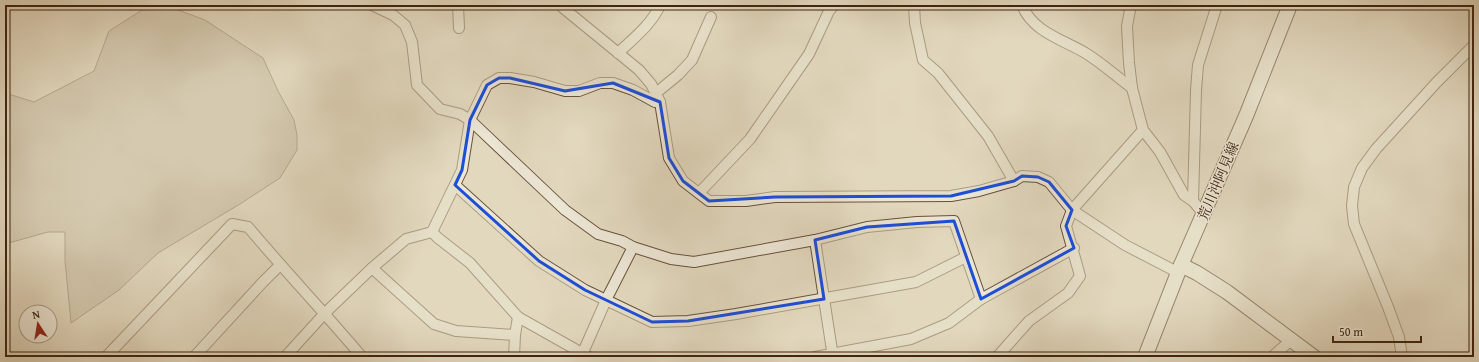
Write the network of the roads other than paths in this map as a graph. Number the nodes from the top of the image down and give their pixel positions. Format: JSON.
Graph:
{"nodes":[{"id":1,"x":372,"y":5,"type":"edge"},
{"id":2,"x":458,"y":5,"type":"edge"},
{"id":3,"x":564,"y":5,"type":"edge"},
{"id":4,"x":660,"y":5,"type":"edge"},
{"id":5,"x":834,"y":5,"type":"edge"},
{"id":6,"x":914,"y":5,"type":"edge"},
{"id":7,"x":1022,"y":5,"type":"edge"},
{"id":8,"x":1131,"y":5,"type":"edge"},
{"id":9,"x":1217,"y":5,"type":"edge"},
{"id":10,"x":1290,"y":5,"type":"edge"},
{"id":11,"x":712,"y":17,"type":"dead end"},
{"id":12,"x":459,"y":28,"type":"dead end"},
{"id":13,"x":1474,"y":45,"type":"edge"},
{"id":14,"x":618,"y":53,"type":"junction"},
{"id":15,"x":1132,"y":88,"type":"junction"},
{"id":16,"x":658,"y":98,"type":"junction"},
{"id":17,"x":470,"y":120,"type":"junction"},
{"id":18,"x":1143,"y":130,"type":"junction"},
{"id":19,"x":1014,"y":182,"type":"junction"},
{"id":20,"x":455,"y":185,"type":"junction"},
{"id":21,"x":699,"y":193,"type":"junction"},
{"id":22,"x":1193,"y":201,"type":"junction"},
{"id":23,"x":1072,"y":210,"type":"junction"},
{"id":24,"x":1204,"y":214,"type":"junction"},
{"id":25,"x":432,"y":232,"type":"junction"},
{"id":26,"x":815,"y":240,"type":"junction"},
{"id":27,"x":634,"y":247,"type":"junction"},
{"id":28,"x":1074,"y":248,"type":"junction"},
{"id":29,"x":966,"y":257,"type":"junction"},
{"id":30,"x":280,"y":265,"type":"junction"},
{"id":31,"x":372,"y":268,"type":"junction"},
{"id":32,"x":1180,"y":269,"type":"junction"},
{"id":33,"x":824,"y":299,"type":"junction"},
{"id":34,"x":981,"y":299,"type":"junction"},
{"id":35,"x":606,"y":300,"type":"junction"},
{"id":36,"x":325,"y":313,"type":"junction"},
{"id":37,"x":518,"y":317,"type":"junction"},
{"id":38,"x":515,"y":335,"type":"junction"},
{"id":39,"x":1292,"y":340,"type":"junction"},
{"id":40,"x":584,"y":356,"type":"edge"},
{"id":41,"x":832,"y":356,"type":"edge"},
{"id":42,"x":1311,"y":356,"type":"edge"},
{"id":43,"x":106,"y":357,"type":"edge"},
{"id":44,"x":194,"y":357,"type":"edge"},
{"id":45,"x":285,"y":357,"type":"edge"},
{"id":46,"x":362,"y":357,"type":"edge"},
{"id":47,"x":514,"y":357,"type":"edge"},
{"id":48,"x":815,"y":357,"type":"edge"},
{"id":49,"x":998,"y":357,"type":"edge"},
{"id":50,"x":1145,"y":357,"type":"edge"},
{"id":51,"x":1272,"y":357,"type":"edge"},
{"id":52,"x":1402,"y":357,"type":"edge"}],
"edges":[{"from":1,"to":17,"type":"street"},
{"from":2,"to":12,"type":"street"},
{"from":3,"to":14,"type":"street"},
{"from":4,"to":14,"type":"street"},
{"from":5,"to":21,"type":"street"},
{"from":6,"to":19,"type":"street"},
{"from":7,"to":15,"type":"street"},
{"from":8,"to":15,"type":"street"},
{"from":9,"to":22,"type":"street"},
{"from":10,"to":24,"type":"main road","name":"荒川沖阿見線"},
{"from":11,"to":16,"type":"street"},
{"from":13,"to":52,"type":"street"},
{"from":14,"to":16,"type":"street"},
{"from":15,"to":18,"type":"street"},
{"from":16,"to":17,"type":"street"},
{"from":16,"to":21,"type":"street"},
{"from":17,"to":20,"type":"street"},
{"from":17,"to":27,"type":"street"},
{"from":18,"to":22,"type":"street"},
{"from":18,"to":23,"type":"street"},
{"from":19,"to":21,"type":"street"},
{"from":19,"to":23,"type":"street"},
{"from":20,"to":25,"type":"street"},
{"from":20,"to":35,"type":"street"},
{"from":22,"to":24,"type":"street"},
{"from":23,"to":28,"type":"street"},
{"from":23,"to":32,"type":"street"},
{"from":24,"to":32,"type":"main road","name":"荒川沖阿見線"},
{"from":25,"to":31,"type":"street"},
{"from":25,"to":37,"type":"street"},
{"from":26,"to":27,"type":"street"},
{"from":26,"to":29,"type":"street"},
{"from":26,"to":33,"type":"street"},
{"from":27,"to":35,"type":"street"},
{"from":28,"to":34,"type":"street"},
{"from":28,"to":49,"type":"street"},
{"from":29,"to":33,"type":"street"},
{"from":29,"to":34,"type":"street"},
{"from":30,"to":36,"type":"street"},
{"from":30,"to":43,"type":"street"},
{"from":30,"to":44,"type":"street"},
{"from":31,"to":36,"type":"street"},
{"from":31,"to":38,"type":"street"},
{"from":32,"to":39,"type":"main road"},
{"from":32,"to":50,"type":"main road","name":"荒川沖阿見線"},
{"from":33,"to":35,"type":"street"},
{"from":33,"to":41,"type":"street"},
{"from":34,"to":41,"type":"street"},
{"from":35,"to":40,"type":"street"},
{"from":36,"to":45,"type":"street"},
{"from":36,"to":46,"type":"street"},
{"from":37,"to":38,"type":"street"},
{"from":37,"to":40,"type":"street"},
{"from":38,"to":47,"type":"street"},
{"from":39,"to":42,"type":"main road"},
{"from":39,"to":51,"type":"street"},
{"from":41,"to":48,"type":"street"}]}
